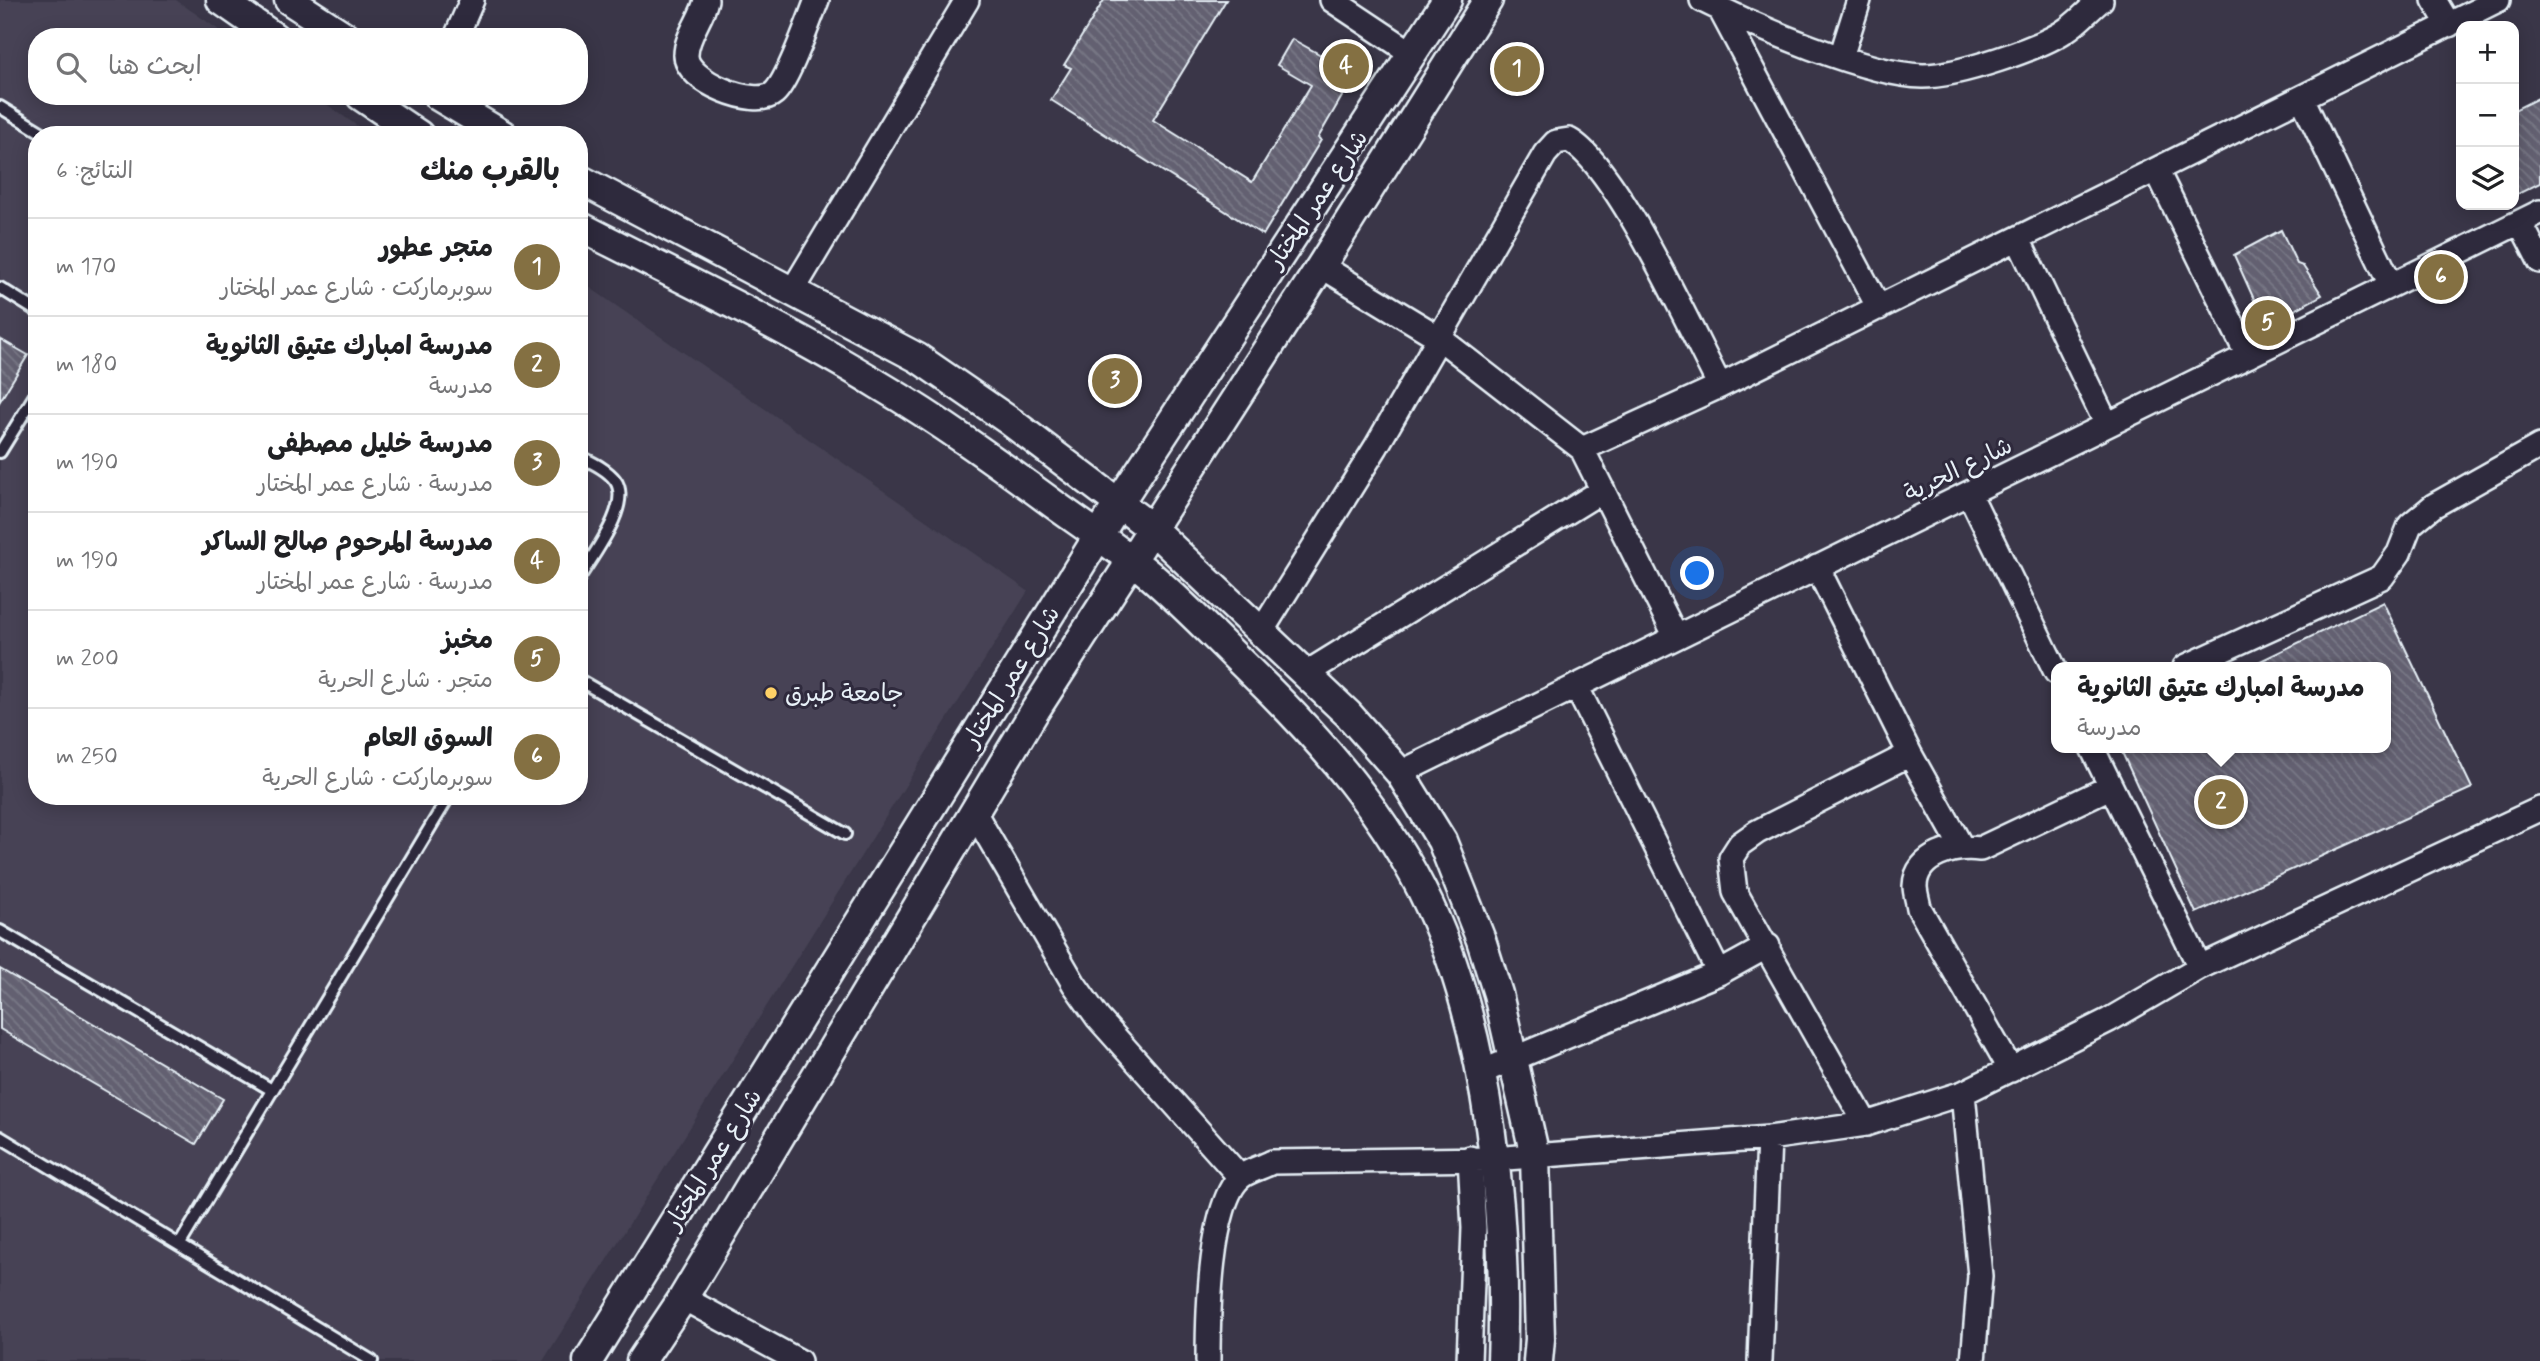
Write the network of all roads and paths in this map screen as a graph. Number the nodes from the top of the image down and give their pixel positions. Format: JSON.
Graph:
{"nodes":[{"id":1,"x":221,"y":0,"type":"edge"},
{"id":2,"x":289,"y":0,"type":"edge"},
{"id":3,"x":472,"y":0,"type":"edge"},
{"id":4,"x":706,"y":0,"type":"edge"},
{"id":5,"x":817,"y":0,"type":"edge"},
{"id":6,"x":967,"y":0,"type":"edge"},
{"id":7,"x":1332,"y":0,"type":"edge"},
{"id":8,"x":1447,"y":0,"type":"edge"},
{"id":9,"x":1488,"y":0,"type":"edge"},
{"id":10,"x":1859,"y":0,"type":"edge"},
{"id":11,"x":2101,"y":0,"type":"edge"},
{"id":12,"x":2434,"y":0,"type":"edge"},
{"id":13,"x":2498,"y":0,"type":"edge"},
{"id":14,"x":1711,"y":4,"type":"edge"},
{"id":15,"x":2449,"y":25,"type":"junction"},
{"id":16,"x":261,"y":28,"type":"edge"},
{"id":17,"x":332,"y":28,"type":"edge"},
{"id":18,"x":460,"y":28,"type":"edge"},
{"id":19,"x":1413,"y":54,"type":"junction"},
{"id":20,"x":1841,"y":57,"type":"junction"},
{"id":21,"x":2302,"y":98,"type":"junction"},
{"id":22,"x":374,"y":105,"type":"edge"},
{"id":23,"x":453,"y":105,"type":"edge"},
{"id":24,"x":0,"y":107,"type":"edge"},
{"id":25,"x":31,"y":126,"type":"edge"},
{"id":26,"x":406,"y":126,"type":"edge"},
{"id":27,"x":488,"y":126,"type":"edge"},
{"id":28,"x":2157,"y":171,"type":"junction"},
{"id":29,"x":588,"y":184,"type":"edge"},
{"id":30,"x":2530,"y":217,"type":"edge"},
{"id":31,"x":588,"y":231,"type":"edge"},
{"id":32,"x":2018,"y":239,"type":"junction"},
{"id":33,"x":2540,"y":261,"type":"edge"},
{"id":34,"x":1321,"y":266,"type":"junction"},
{"id":35,"x":2391,"y":285,"type":"junction"},
{"id":36,"x":0,"y":288,"type":"edge"},
{"id":37,"x":793,"y":290,"type":"junction"},
{"id":38,"x":28,"y":305,"type":"edge"},
{"id":39,"x":1879,"y":308,"type":"junction"},
{"id":40,"x":1438,"y":337,"type":"junction"},
{"id":41,"x":2248,"y":356,"type":"junction"},
{"id":42,"x":1720,"y":386,"type":"junction"},
{"id":43,"x":28,"y":407,"type":"edge"},
{"id":44,"x":2107,"y":425,"type":"junction"},
{"id":45,"x":2540,"y":446,"type":"edge"},
{"id":46,"x":1582,"y":449,"type":"junction"},
{"id":47,"x":0,"y":452,"type":"edge"},
{"id":48,"x":588,"y":462,"type":"edge"},
{"id":49,"x":1603,"y":490,"type":"junction"},
{"id":50,"x":1969,"y":493,"type":"junction"},
{"id":51,"x":1120,"y":501,"type":"junction"},
{"id":52,"x":1150,"y":527,"type":"junction"},
{"id":53,"x":1098,"y":536,"type":"junction"},
{"id":54,"x":1130,"y":559,"type":"junction"},
{"id":55,"x":588,"y":563,"type":"edge"},
{"id":56,"x":1817,"y":567,"type":"junction"},
{"id":57,"x":1261,"y":632,"type":"junction"},
{"id":58,"x":1676,"y":637,"type":"junction"},
{"id":59,"x":2051,"y":662,"type":"edge"},
{"id":60,"x":2196,"y":662,"type":"edge"},
{"id":61,"x":1305,"y":674,"type":"junction"},
{"id":62,"x":588,"y":685,"type":"edge"},
{"id":63,"x":1576,"y":686,"type":"junction"},
{"id":64,"x":2094,"y":753,"type":"edge"},
{"id":65,"x":1910,"y":754,"type":"junction"},
{"id":66,"x":1400,"y":773,"type":"junction"},
{"id":67,"x":2110,"y":787,"type":"junction"},
{"id":68,"x":444,"y":805,"type":"edge"},
{"id":69,"x":2540,"y":809,"type":"edge"},
{"id":70,"x":974,"y":812,"type":"junction"},
{"id":71,"x":845,"y":834,"type":"dead end"},
{"id":72,"x":1961,"y":846,"type":"junction"},
{"id":73,"x":0,"y":932,"type":"edge"},
{"id":74,"x":1768,"y":946,"type":"junction"},
{"id":75,"x":2200,"y":967,"type":"junction"},
{"id":76,"x":1718,"y":974,"type":"junction"},
{"id":77,"x":1513,"y":1060,"type":"junction"},
{"id":78,"x":2011,"y":1070,"type":"junction"},
{"id":79,"x":1479,"y":1073,"type":"junction"},
{"id":80,"x":272,"y":1090,"type":"junction"},
{"id":81,"x":1963,"y":1093,"type":"junction"},
{"id":82,"x":1866,"y":1124,"type":"junction"},
{"id":83,"x":0,"y":1137,"type":"edge"},
{"id":84,"x":1769,"y":1139,"type":"junction"},
{"id":85,"x":1535,"y":1156,"type":"junction"},
{"id":86,"x":1481,"y":1159,"type":"junction"},
{"id":87,"x":1240,"y":1177,"type":"junction"},
{"id":88,"x":180,"y":1244,"type":"junction"},
{"id":89,"x":683,"y":1298,"type":"junction"},
{"id":90,"x":372,"y":1361,"type":"edge"},
{"id":91,"x":588,"y":1361,"type":"edge"},
{"id":92,"x":641,"y":1361,"type":"edge"},
{"id":93,"x":799,"y":1361,"type":"edge"},
{"id":94,"x":1208,"y":1361,"type":"edge"},
{"id":95,"x":1469,"y":1361,"type":"edge"},
{"id":96,"x":1502,"y":1361,"type":"edge"},
{"id":97,"x":1538,"y":1361,"type":"edge"},
{"id":98,"x":1760,"y":1361,"type":"edge"},
{"id":99,"x":1973,"y":1361,"type":"edge"}],
"edges":[{"from":1,"to":16,"type":"street"},
{"from":2,"to":17,"type":"street"},
{"from":3,"to":18,"type":"street"},
{"from":4,"to":5,"type":"street"},
{"from":6,"to":37,"type":"street"},
{"from":7,"to":19,"type":"street"},
{"from":8,"to":19,"type":"street","name":"شارع عمر المختار"},
{"from":9,"to":34,"type":"street","name":"شارع عمر المختار"},
{"from":10,"to":20,"type":"street"},
{"from":11,"to":20,"type":"street"},
{"from":12,"to":15,"type":"street"},
{"from":13,"to":15,"type":"street"},
{"from":14,"to":20,"type":"street"},
{"from":14,"to":39,"type":"street"},
{"from":15,"to":21,"type":"street"},
{"from":19,"to":51,"type":"street","name":"شارع عمر المختار"},
{"from":21,"to":28,"type":"street"},
{"from":21,"to":35,"type":"street"},
{"from":22,"to":26,"type":"street"},
{"from":23,"to":27,"type":"street"},
{"from":24,"to":25,"type":"lane"},
{"from":28,"to":32,"type":"street"},
{"from":28,"to":41,"type":"street"},
{"from":29,"to":37,"type":"street"},
{"from":30,"to":33,"type":"street"},
{"from":30,"to":35,"type":"street","name":"شارع الحرية"},
{"from":31,"to":53,"type":"street"},
{"from":32,"to":39,"type":"street"},
{"from":32,"to":44,"type":"street"},
{"from":34,"to":40,"type":"street"},
{"from":34,"to":52,"type":"street","name":"شارع عمر المختار"},
{"from":35,"to":41,"type":"street","name":"شارع الحرية"},
{"from":36,"to":38,"type":"lane"},
{"from":37,"to":51,"type":"street"},
{"from":39,"to":42,"type":"street"},
{"from":40,"to":42,"type":"street"},
{"from":40,"to":46,"type":"street"},
{"from":40,"to":57,"type":"street"},
{"from":41,"to":44,"type":"street","name":"شارع الحرية"},
{"from":42,"to":46,"type":"street"},
{"from":43,"to":47,"type":"lane"},
{"from":44,"to":50,"type":"street","name":"شارع الحرية"},
{"from":45,"to":60,"type":"street"},
{"from":46,"to":49,"type":"street"},
{"from":48,"to":55,"type":"lane"},
{"from":49,"to":58,"type":"street"},
{"from":49,"to":61,"type":"street"},
{"from":50,"to":56,"type":"street","name":"شارع الحرية"},
{"from":50,"to":59,"type":"street"},
{"from":51,"to":52,"type":"street"},
{"from":51,"to":53,"type":"street","name":"شارع عمر المختار"},
{"from":52,"to":54,"type":"street","name":"شارع عمر المختار"},
{"from":52,"to":57,"type":"street"},
{"from":53,"to":54,"type":"street"},
{"from":53,"to":91,"type":"street","name":"شارع عمر المختار"},
{"from":54,"to":70,"type":"street","name":"شارع عمر المختار"},
{"from":54,"to":79,"type":"street"},
{"from":56,"to":58,"type":"street","name":"شارع الحرية"},
{"from":56,"to":65,"type":"street"},
{"from":57,"to":61,"type":"street"},
{"from":58,"to":63,"type":"street","name":"شارع الحرية"},
{"from":61,"to":66,"type":"street"},
{"from":62,"to":71,"type":"lane"},
{"from":63,"to":66,"type":"street","name":"شارع الحرية"},
{"from":63,"to":76,"type":"street"},
{"from":64,"to":67,"type":"street"},
{"from":65,"to":72,"type":"street"},
{"from":65,"to":74,"type":"street"},
{"from":66,"to":77,"type":"street"},
{"from":67,"to":72,"type":"street"},
{"from":67,"to":75,"type":"street"},
{"from":68,"to":80,"type":"lane"},
{"from":69,"to":75,"type":"street"},
{"from":70,"to":87,"type":"street"},
{"from":70,"to":89,"type":"street","name":"شارع عمر المختار"},
{"from":72,"to":78,"type":"street"},
{"from":73,"to":80,"type":"lane"},
{"from":74,"to":76,"type":"street"},
{"from":74,"to":82,"type":"street"},
{"from":75,"to":78,"type":"street"},
{"from":76,"to":77,"type":"street"},
{"from":77,"to":79,"type":"street"},
{"from":77,"to":85,"type":"street"},
{"from":78,"to":81,"type":"street"},
{"from":79,"to":86,"type":"street"},
{"from":80,"to":88,"type":"lane"},
{"from":81,"to":82,"type":"street"},
{"from":81,"to":99,"type":"street"},
{"from":82,"to":84,"type":"street"},
{"from":83,"to":88,"type":"lane"},
{"from":84,"to":85,"type":"street"},
{"from":84,"to":98,"type":"street"},
{"from":85,"to":86,"type":"street"},
{"from":85,"to":97,"type":"street"},
{"from":86,"to":87,"type":"street"},
{"from":86,"to":95,"type":"street"},
{"from":86,"to":96,"type":"street"},
{"from":87,"to":94,"type":"street"},
{"from":88,"to":90,"type":"lane"},
{"from":89,"to":92,"type":"street","name":"شارع عمر المختار"},
{"from":89,"to":93,"type":"street"}]}
